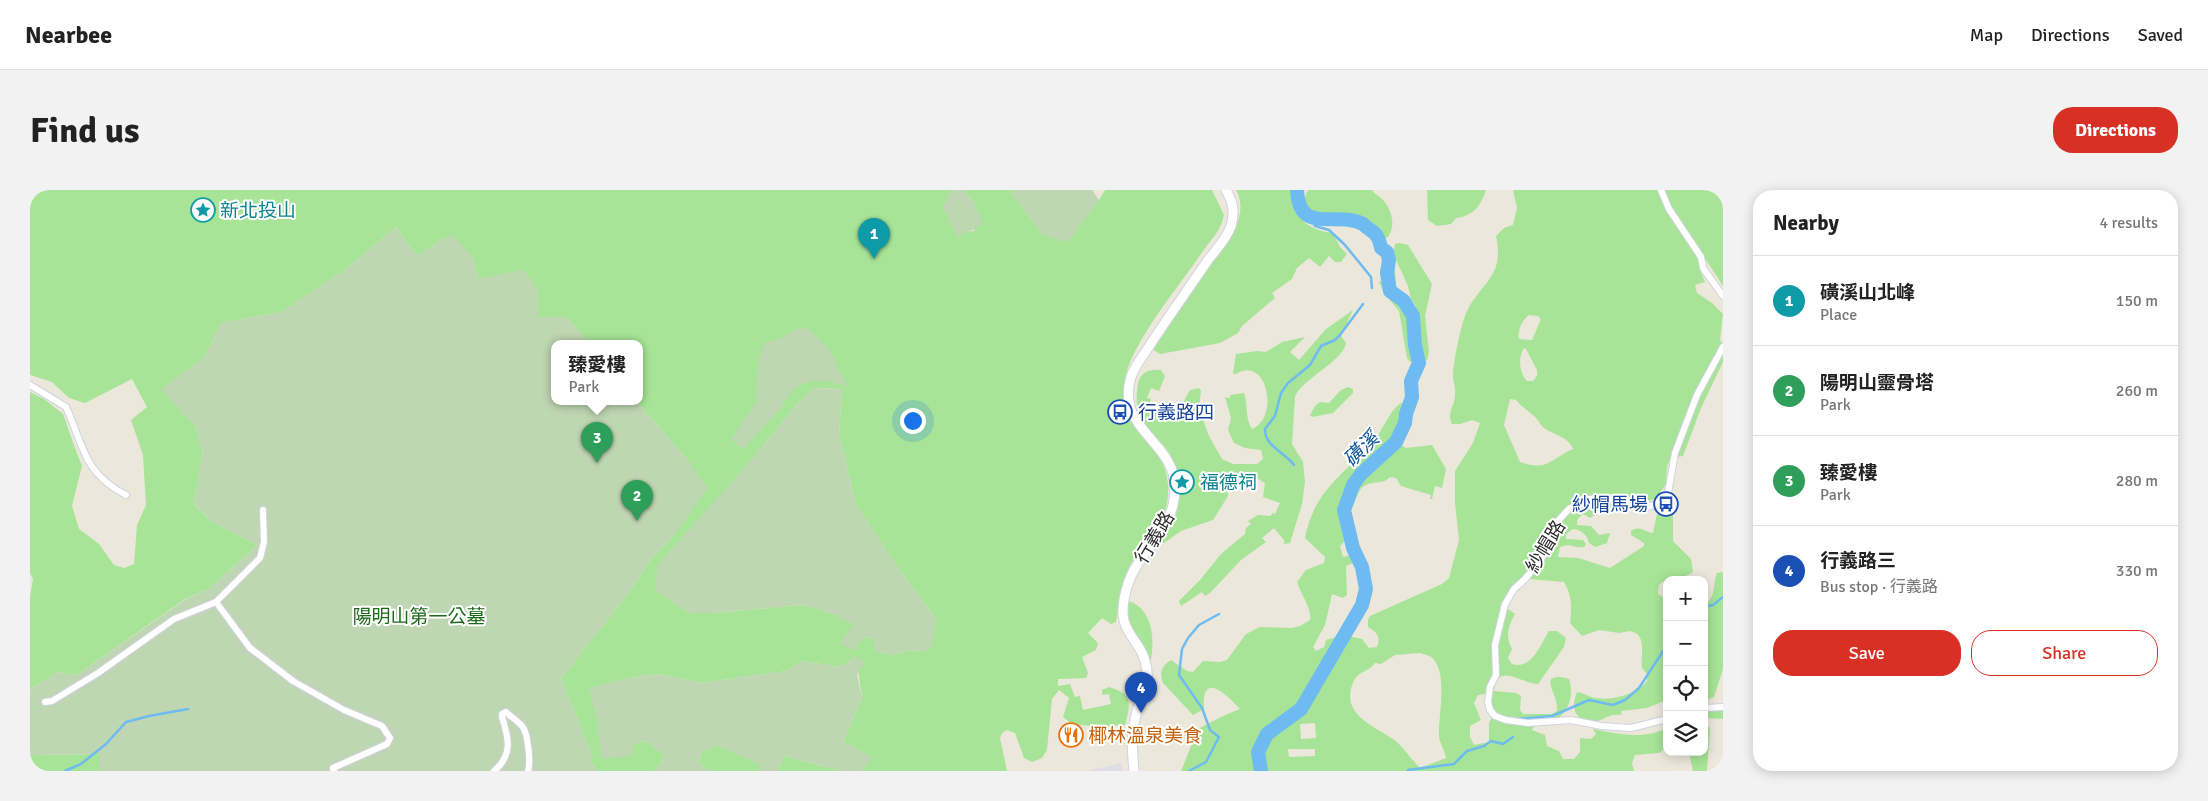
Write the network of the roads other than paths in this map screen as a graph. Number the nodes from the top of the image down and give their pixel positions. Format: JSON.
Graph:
{"nodes":[{"id":1,"x":1226,"y":190,"type":"edge"},
{"id":2,"x":1661,"y":190,"type":"edge"},
{"id":3,"x":1723,"y":296,"type":"edge"},
{"id":4,"x":1723,"y":347,"type":"edge"},
{"id":5,"x":30,"y":385,"type":"edge"},
{"id":6,"x":126,"y":495,"type":"dead end"},
{"id":7,"x":263,"y":510,"type":"dead end"},
{"id":8,"x":216,"y":602,"type":"junction"},
{"id":9,"x":45,"y":702,"type":"dead end"},
{"id":10,"x":1723,"y":707,"type":"edge"},
{"id":11,"x":1708,"y":708,"type":"edge"},
{"id":12,"x":1663,"y":720,"type":"edge"},
{"id":13,"x":334,"y":771,"type":"edge"},
{"id":14,"x":494,"y":771,"type":"edge"},
{"id":15,"x":528,"y":771,"type":"edge"},
{"id":16,"x":1134,"y":771,"type":"edge"}],
"edges":[{"from":1,"to":16,"type":"street","name":"行義路"},
{"from":2,"to":3,"type":"street"},
{"from":4,"to":12,"type":"street","name":"紗帽路"},
{"from":5,"to":6,"type":"street"},
{"from":7,"to":8,"type":"street"},
{"from":8,"to":9,"type":"street"},
{"from":8,"to":13,"type":"street"},
{"from":10,"to":11,"type":"street"},
{"from":14,"to":15,"type":"street"}]}
